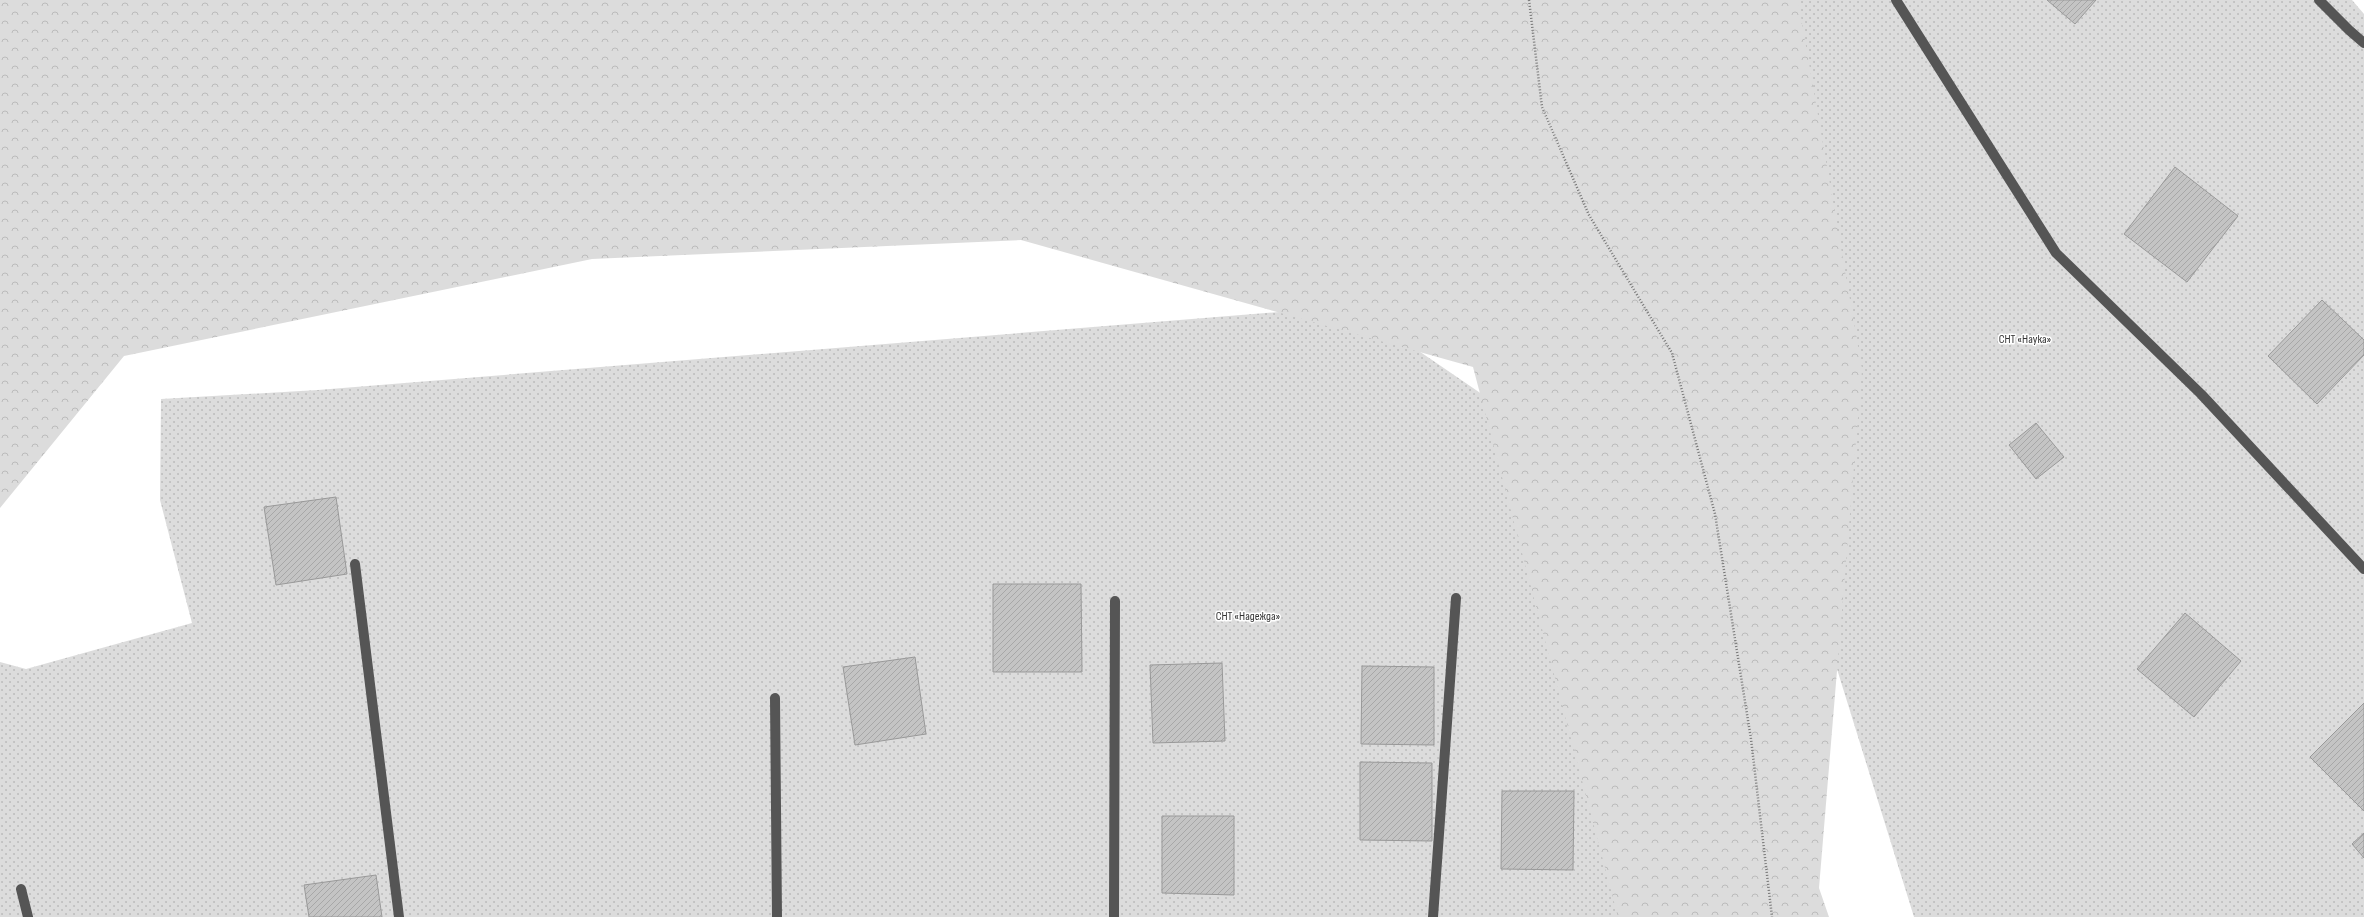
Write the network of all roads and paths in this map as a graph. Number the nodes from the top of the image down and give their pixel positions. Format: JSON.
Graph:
{"nodes":[{"id":1,"x":1529,"y":0,"type":"edge"},
{"id":2,"x":1896,"y":0,"type":"edge"},
{"id":3,"x":2319,"y":0,"type":"edge"},
{"id":4,"x":2364,"y":43,"type":"edge"},
{"id":5,"x":355,"y":564,"type":"dead end"},
{"id":6,"x":2364,"y":569,"type":"edge"},
{"id":7,"x":1456,"y":598,"type":"dead end"},
{"id":8,"x":1115,"y":601,"type":"dead end"},
{"id":9,"x":775,"y":698,"type":"dead end"},
{"id":10,"x":21,"y":889,"type":"dead end"},
{"id":11,"x":28,"y":917,"type":"edge"},
{"id":12,"x":399,"y":917,"type":"edge"},
{"id":13,"x":777,"y":917,"type":"edge"},
{"id":14,"x":1114,"y":917,"type":"edge"},
{"id":15,"x":1433,"y":917,"type":"edge"},
{"id":16,"x":1772,"y":917,"type":"edge"}],
"edges":[{"from":1,"to":16,"type":"path"},
{"from":2,"to":6,"type":"lane"},
{"from":3,"to":4,"type":"lane"},
{"from":5,"to":12,"type":"lane"},
{"from":7,"to":15,"type":"lane"},
{"from":8,"to":14,"type":"lane"},
{"from":9,"to":13,"type":"lane"},
{"from":10,"to":11,"type":"lane"}]}
